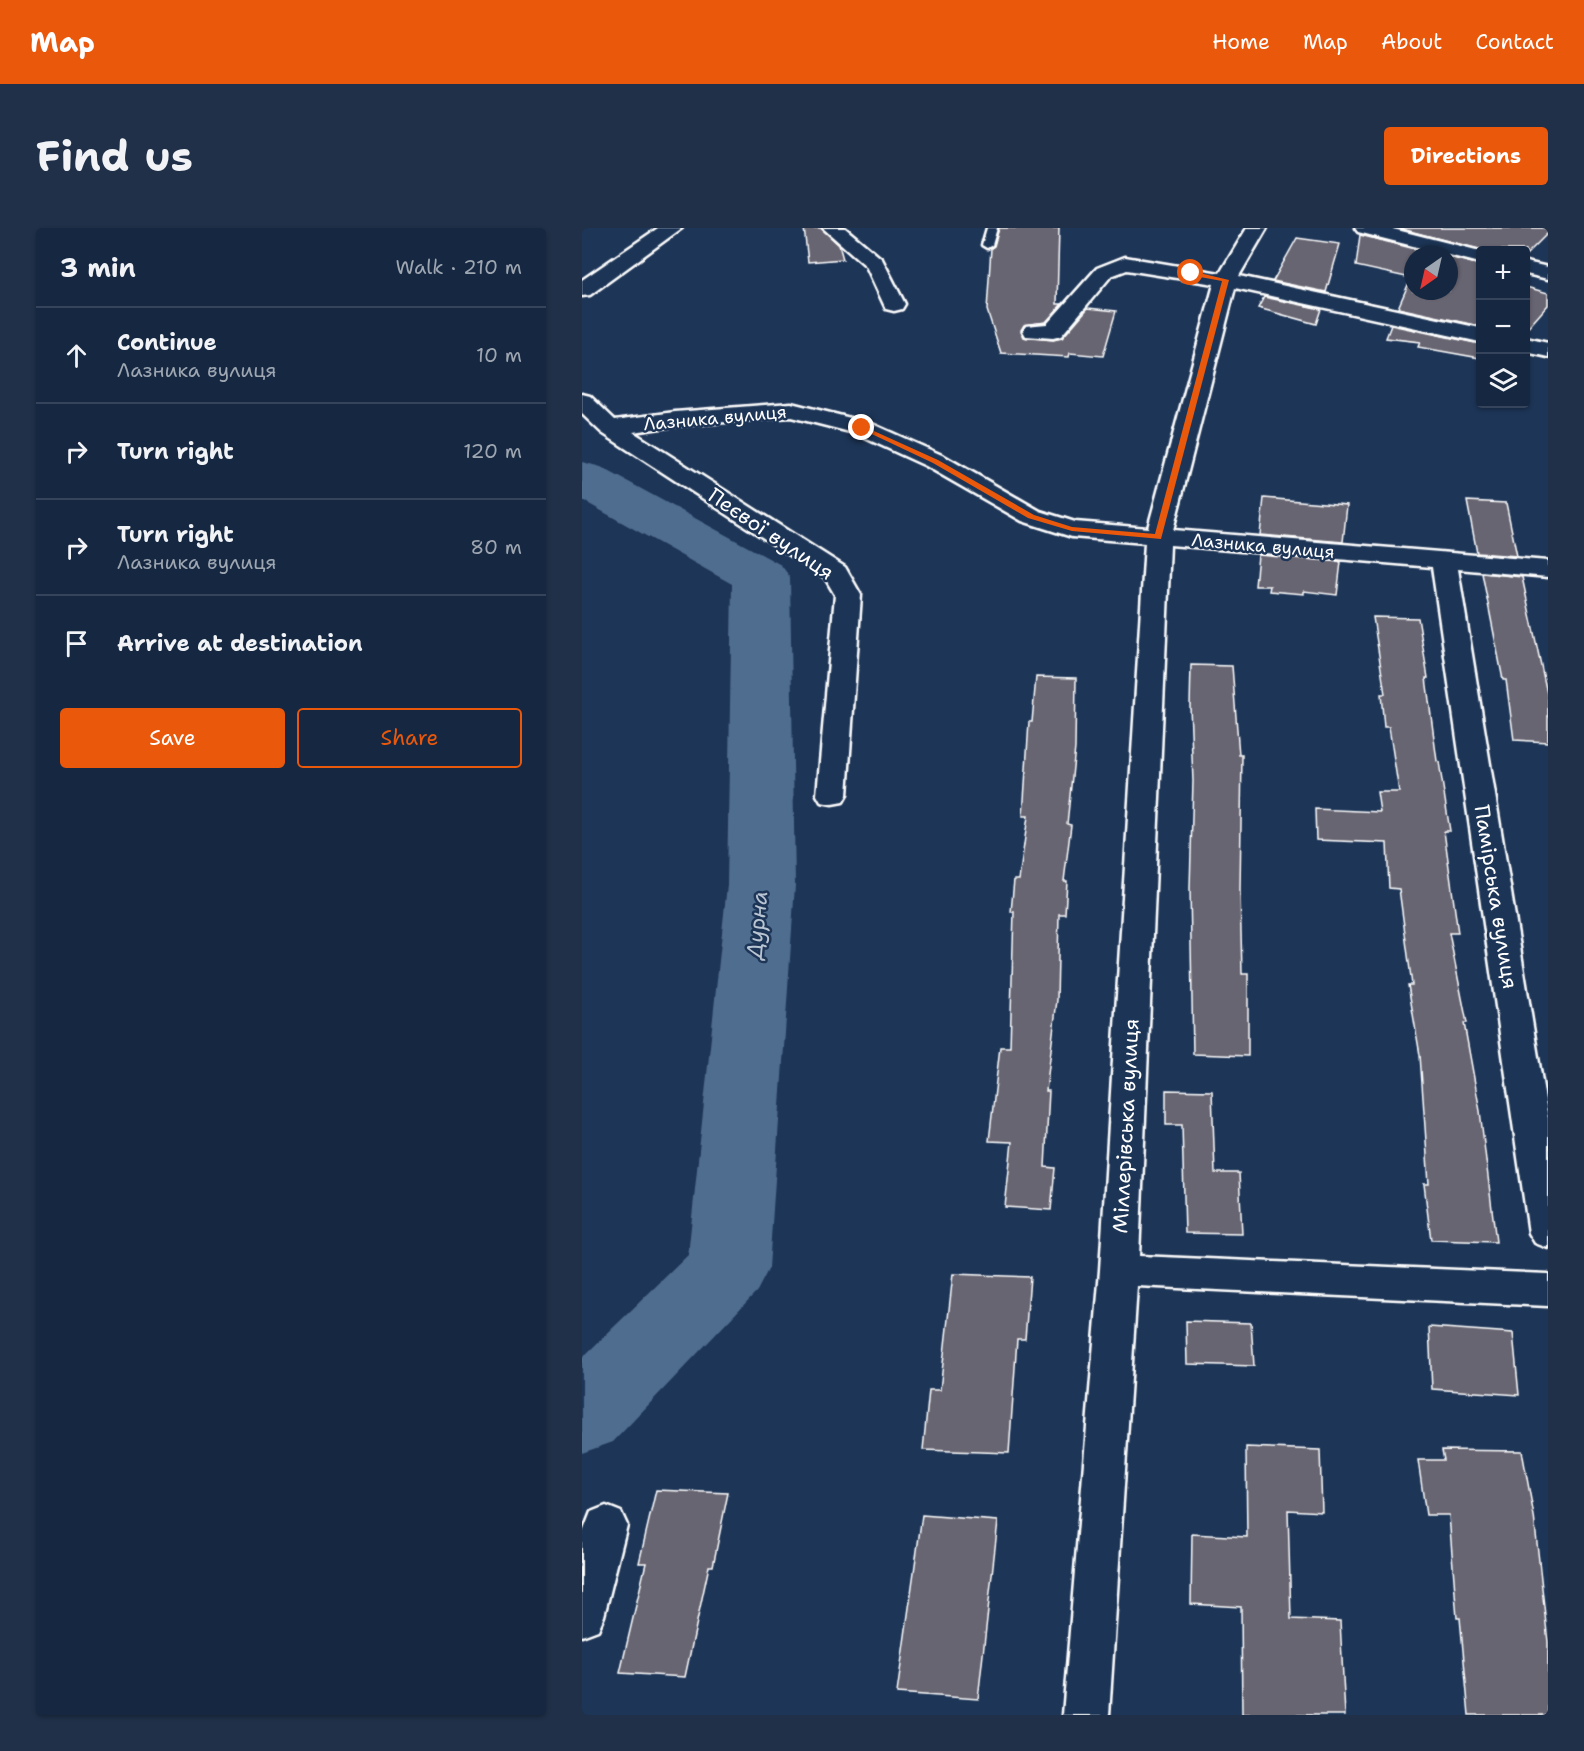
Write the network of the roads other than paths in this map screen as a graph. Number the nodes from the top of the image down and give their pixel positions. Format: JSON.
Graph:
{"nodes":[{"id":1,"x":672,"y":228,"type":"edge"},
{"id":2,"x":833,"y":228,"type":"edge"},
{"id":3,"x":992,"y":228,"type":"edge"},
{"id":4,"x":1257,"y":228,"type":"edge"},
{"id":5,"x":1365,"y":228,"type":"edge"},
{"id":6,"x":987,"y":245,"type":"dead end"},
{"id":7,"x":1476,"y":256,"type":"edge"},
{"id":8,"x":1530,"y":269,"type":"edge"},
{"id":9,"x":1548,"y":273,"type":"edge"},
{"id":10,"x":1226,"y":280,"type":"junction"},
{"id":11,"x":582,"y":290,"type":"edge"},
{"id":12,"x":894,"y":304,"type":"dead end"},
{"id":13,"x":1034,"y":331,"type":"dead end"},
{"id":14,"x":1476,"y":334,"type":"edge"},
{"id":15,"x":1530,"y":346,"type":"edge"},
{"id":16,"x":1548,"y":350,"type":"edge"},
{"id":17,"x":582,"y":401,"type":"edge"},
{"id":18,"x":610,"y":428,"type":"junction"},
{"id":19,"x":1158,"y":537,"type":"junction"},
{"id":20,"x":1443,"y":561,"type":"junction"},
{"id":21,"x":1548,"y":569,"type":"edge"},
{"id":22,"x":831,"y":795,"type":"dead end"},
{"id":23,"x":1548,"y":1233,"type":"edge"},
{"id":24,"x":1119,"y":1270,"type":"junction"},
{"id":25,"x":1548,"y":1290,"type":"edge"},
{"id":26,"x":606,"y":1525,"type":"dead end"},
{"id":27,"x":582,"y":1616,"type":"edge"},
{"id":28,"x":1086,"y":1715,"type":"edge"}],
"edges":[{"from":1,"to":11,"type":"street"},
{"from":2,"to":12,"type":"street"},
{"from":3,"to":6,"type":"lane"},
{"from":4,"to":10,"type":"street","name":"Міллерівська вулиця"},
{"from":5,"to":7,"type":"street"},
{"from":8,"to":9,"type":"street"},
{"from":10,"to":13,"type":"street"},
{"from":10,"to":14,"type":"street"},
{"from":10,"to":19,"type":"street","name":"Міллерівська вулиця"},
{"from":15,"to":16,"type":"street"},
{"from":17,"to":18,"type":"street","name":"Пеєвої вулиця"},
{"from":18,"to":19,"type":"street","name":"Лазника вулиця"},
{"from":18,"to":22,"type":"street","name":"Пеєвої вулиця"},
{"from":19,"to":20,"type":"street","name":"Лазника вулиця"},
{"from":19,"to":24,"type":"street","name":"Міллерівська вулиця"},
{"from":20,"to":21,"type":"street","name":"Лазника вулиця"},
{"from":20,"to":23,"type":"street","name":"Памірська вулиця"},
{"from":24,"to":25,"type":"street"},
{"from":24,"to":28,"type":"street","name":"Міллерівська вулиця"},
{"from":26,"to":27,"type":"street"}]}
